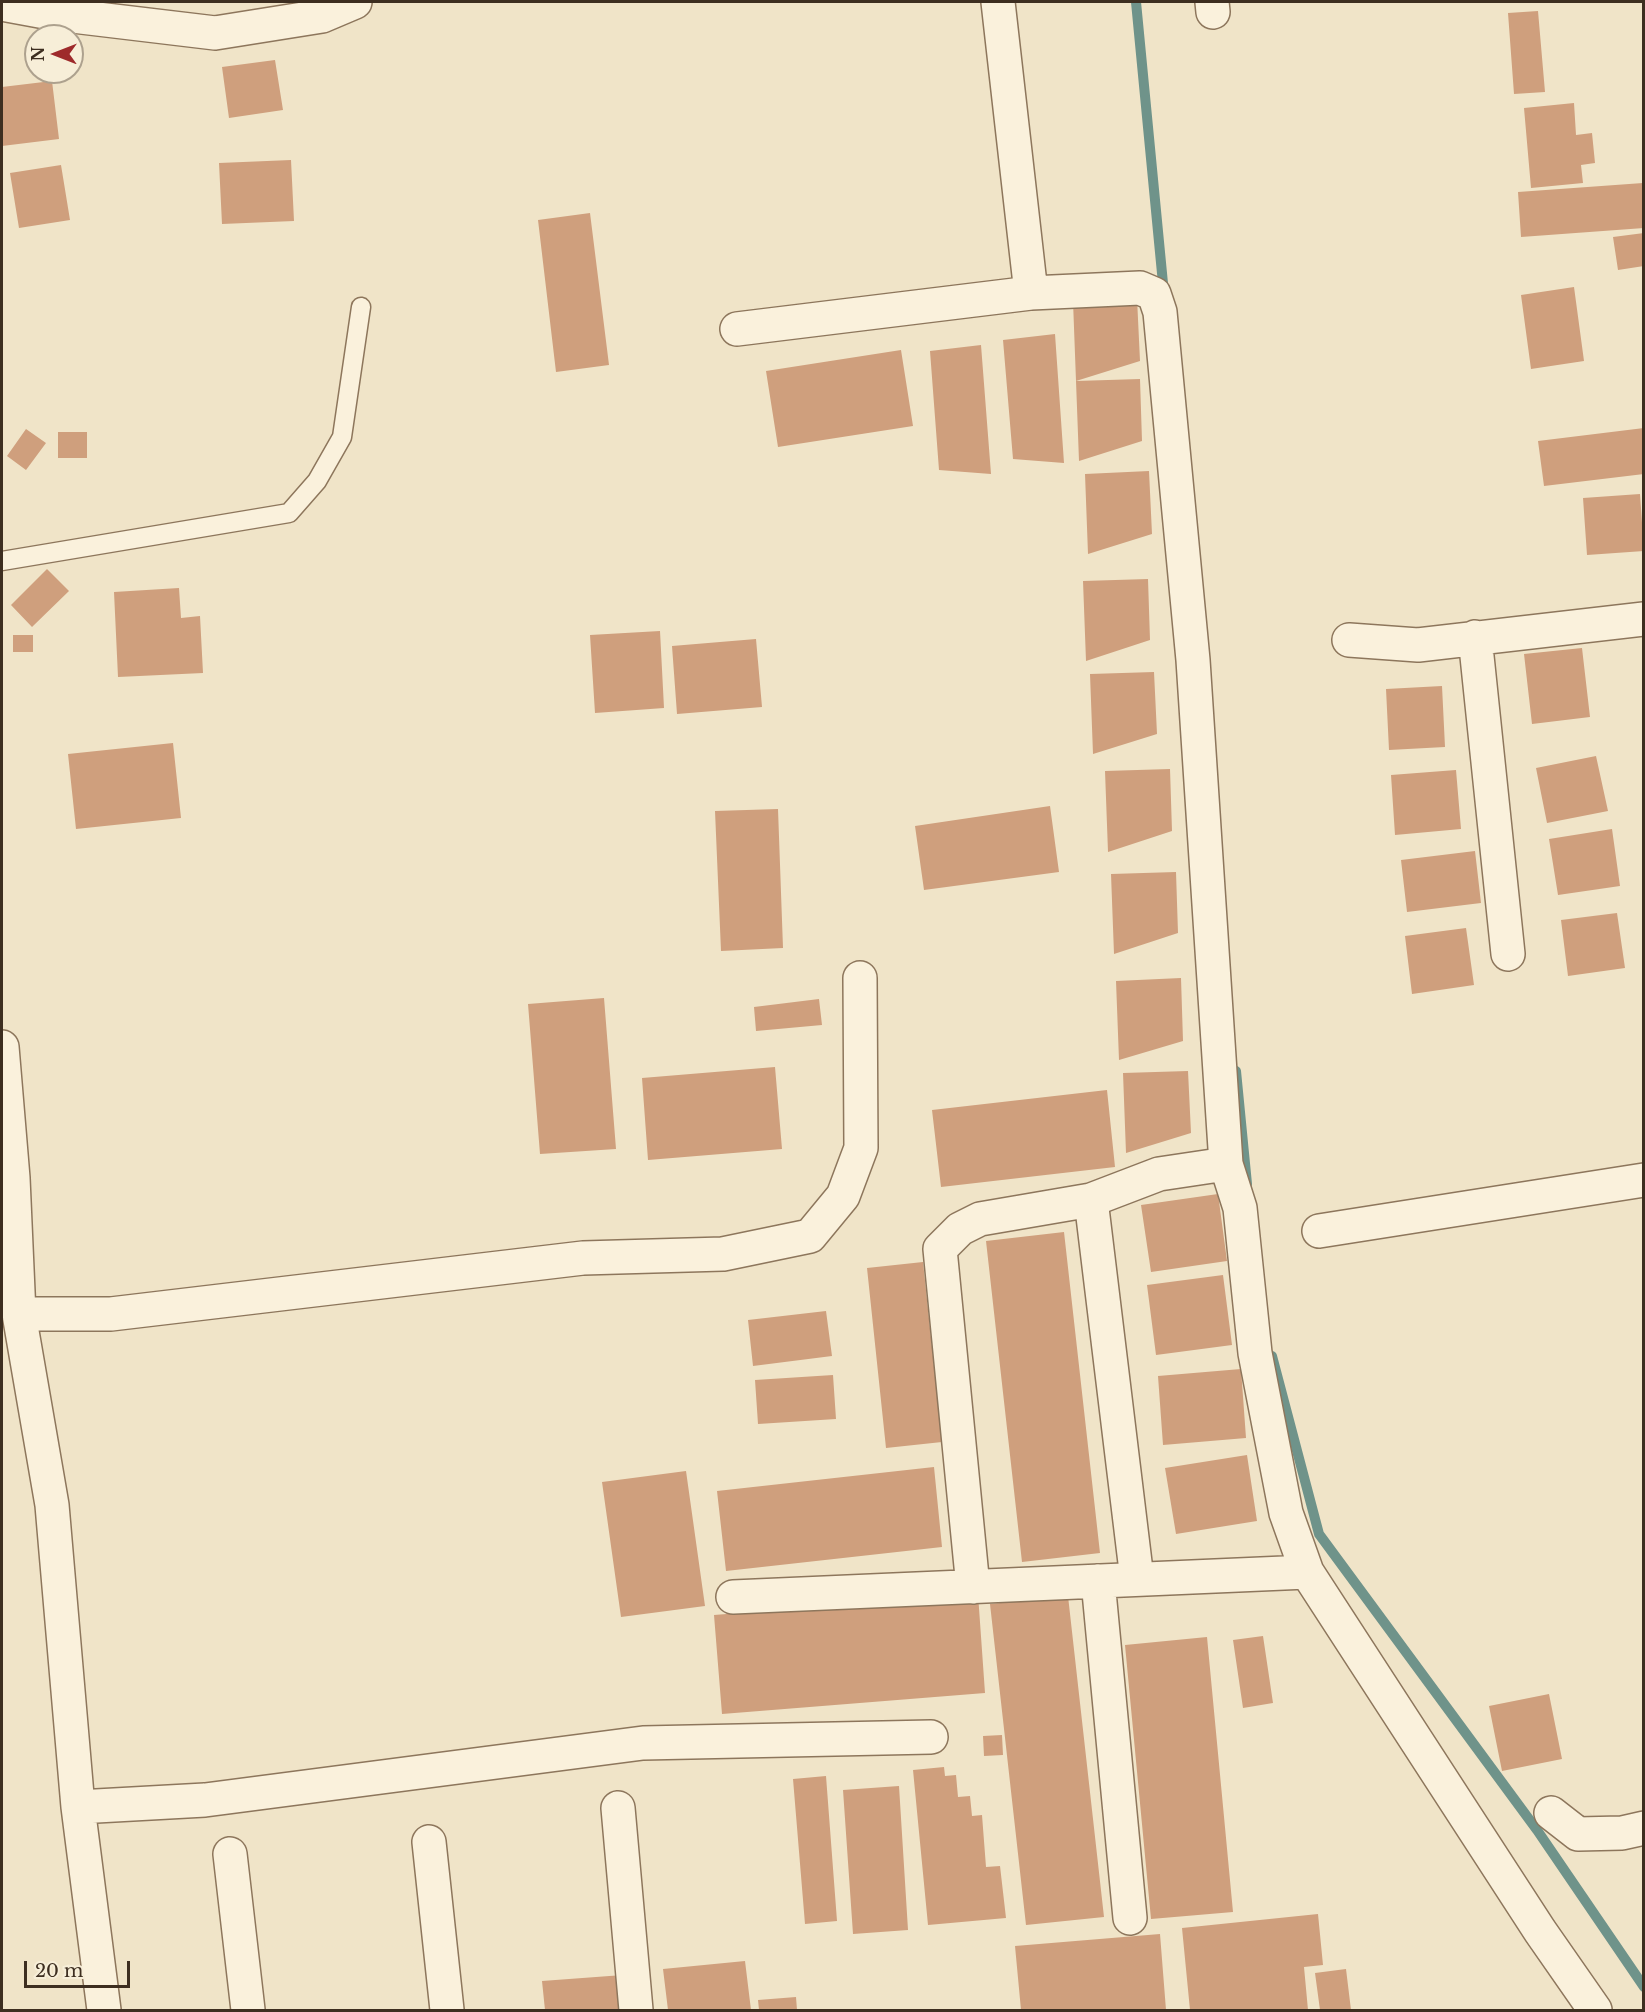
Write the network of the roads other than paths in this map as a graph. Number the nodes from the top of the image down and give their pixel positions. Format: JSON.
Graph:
{"nodes":[{"id":1,"x":355,"y":2,"type":"edge"},
{"id":2,"x":998,"y":2,"type":"edge"},
{"id":3,"x":2,"y":4,"type":"edge"},
{"id":4,"x":1031,"y":293,"type":"junction"},
{"id":5,"x":361,"y":307,"type":"dead end"},
{"id":6,"x":737,"y":329,"type":"dead end"},
{"id":7,"x":2,"y":561,"type":"edge"},
{"id":8,"x":1644,"y":620,"type":"edge"},
{"id":9,"x":1475,"y":638,"type":"junction"},
{"id":10,"x":1349,"y":640,"type":"dead end"},
{"id":11,"x":1508,"y":954,"type":"dead end"},
{"id":12,"x":860,"y":978,"type":"dead end"},
{"id":13,"x":2,"y":1047,"type":"edge"},
{"id":14,"x":1226,"y":1164,"type":"junction"},
{"id":15,"x":1644,"y":1180,"type":"edge"},
{"id":16,"x":1091,"y":1200,"type":"junction"},
{"id":17,"x":1319,"y":1231,"type":"dead end"},
{"id":18,"x":19,"y":1314,"type":"junction"},
{"id":19,"x":1307,"y":1572,"type":"junction"},
{"id":20,"x":1137,"y":1579,"type":"junction"},
{"id":21,"x":1098,"y":1581,"type":"junction"},
{"id":22,"x":973,"y":1587,"type":"junction"},
{"id":23,"x":733,"y":1597,"type":"dead end"},
{"id":24,"x":931,"y":1737,"type":"dead end"},
{"id":25,"x":78,"y":1807,"type":"junction"},
{"id":26,"x":618,"y":1808,"type":"dead end"},
{"id":27,"x":1551,"y":1813,"type":"dead end"},
{"id":28,"x":1644,"y":1828,"type":"edge"},
{"id":29,"x":429,"y":1842,"type":"dead end"},
{"id":30,"x":230,"y":1854,"type":"dead end"},
{"id":31,"x":1130,"y":1918,"type":"dead end"},
{"id":32,"x":104,"y":2010,"type":"edge"},
{"id":33,"x":248,"y":2010,"type":"edge"},
{"id":34,"x":447,"y":2010,"type":"edge"},
{"id":35,"x":636,"y":2010,"type":"edge"},
{"id":36,"x":1595,"y":2010,"type":"edge"}],
"edges":[{"from":1,"to":3,"type":"street"},
{"from":2,"to":4,"type":"street"},
{"from":4,"to":6,"type":"street"},
{"from":4,"to":14,"type":"street"},
{"from":5,"to":7,"type":"lane"},
{"from":8,"to":9,"type":"street"},
{"from":9,"to":10,"type":"street"},
{"from":9,"to":11,"type":"street"},
{"from":12,"to":18,"type":"street"},
{"from":13,"to":18,"type":"street"},
{"from":14,"to":16,"type":"street"},
{"from":14,"to":19,"type":"street"},
{"from":15,"to":17,"type":"street"},
{"from":16,"to":20,"type":"street"},
{"from":16,"to":22,"type":"street"},
{"from":18,"to":25,"type":"street"},
{"from":19,"to":20,"type":"street"},
{"from":19,"to":36,"type":"street"},
{"from":20,"to":21,"type":"street"},
{"from":21,"to":22,"type":"street"},
{"from":21,"to":31,"type":"street"},
{"from":22,"to":23,"type":"street"},
{"from":24,"to":25,"type":"street"},
{"from":25,"to":32,"type":"street"},
{"from":26,"to":35,"type":"street"},
{"from":27,"to":28,"type":"street"},
{"from":29,"to":34,"type":"street"},
{"from":30,"to":33,"type":"street"}]}
